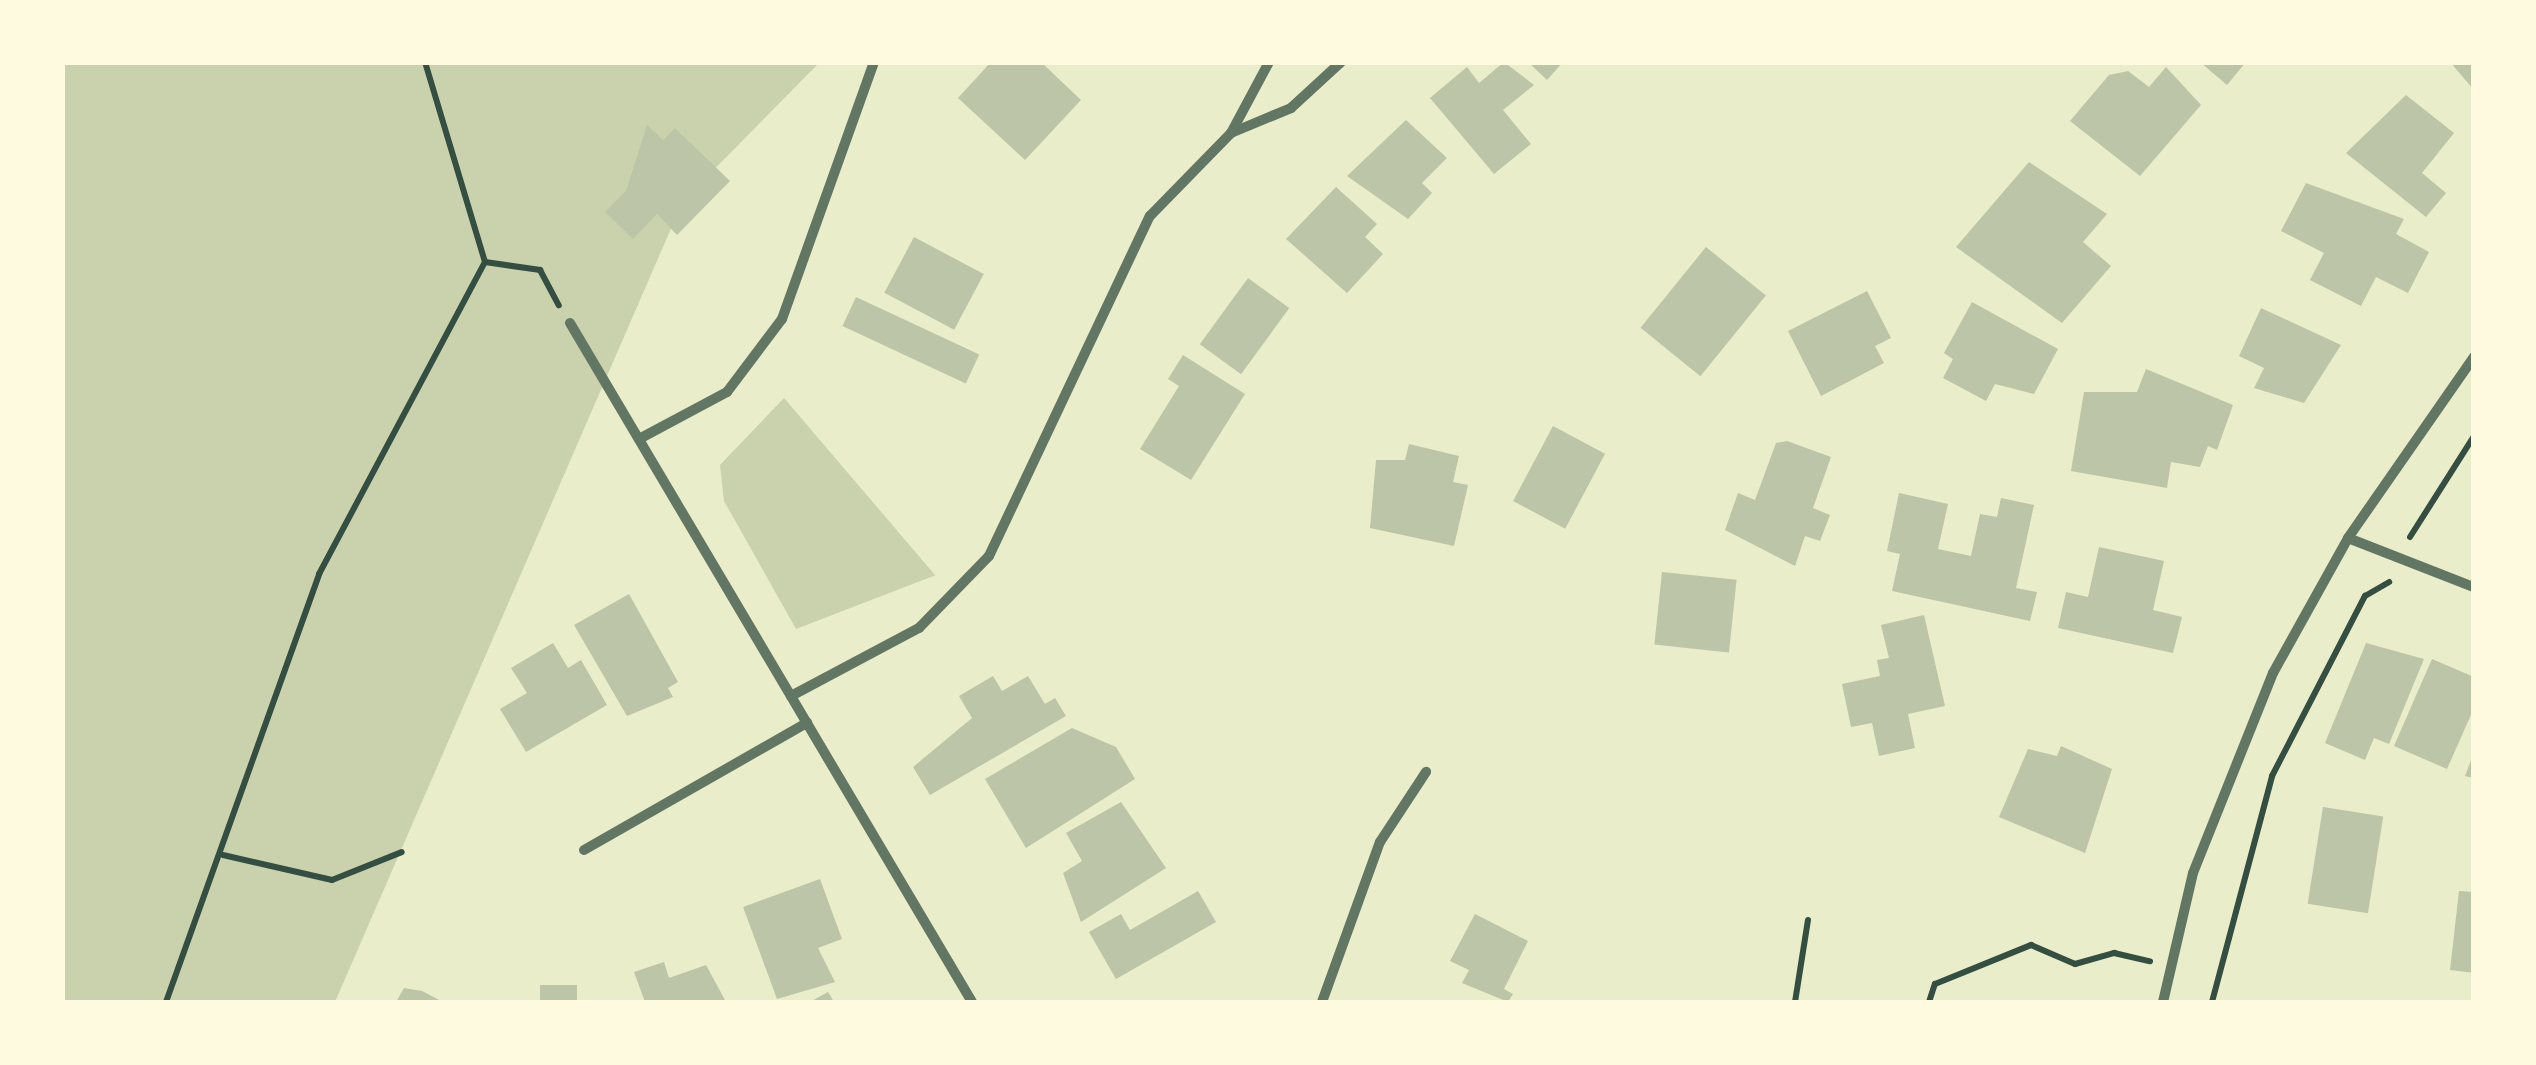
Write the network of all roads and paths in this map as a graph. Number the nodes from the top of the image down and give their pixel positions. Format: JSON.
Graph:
{"nodes":[{"id":1,"x":425,"y":62,"type":"edge"},
{"id":2,"x":874,"y":62,"type":"edge"},
{"id":3,"x":1269,"y":62,"type":"edge"},
{"id":4,"x":1341,"y":62,"type":"edge"},
{"id":5,"x":1232,"y":133,"type":"junction"},
{"id":6,"x":486,"y":262,"type":"junction"},
{"id":7,"x":570,"y":323,"type":"joint"},
{"id":8,"x":2474,"y":357,"type":"edge"},
{"id":9,"x":2474,"y":436,"type":"edge"},
{"id":10,"x":638,"y":438,"type":"junction"},
{"id":11,"x":2348,"y":538,"type":"junction"},
{"id":12,"x":2409,"y":538,"type":"dead end"},
{"id":13,"x":2390,"y":582,"type":"dead end"},
{"id":14,"x":2474,"y":587,"type":"edge"},
{"id":15,"x":791,"y":696,"type":"junction"},
{"id":16,"x":807,"y":723,"type":"junction"},
{"id":17,"x":1426,"y":772,"type":"dead end"},
{"id":18,"x":584,"y":850,"type":"dead end"},
{"id":19,"x":402,"y":852,"type":"dead end"},
{"id":20,"x":223,"y":855,"type":"junction"},
{"id":21,"x":1808,"y":920,"type":"dead end"},
{"id":22,"x":2171,"y":966,"type":"junction"},
{"id":23,"x":166,"y":1002,"type":"edge"},
{"id":24,"x":972,"y":1002,"type":"edge"},
{"id":25,"x":1322,"y":1002,"type":"edge"},
{"id":26,"x":1795,"y":1002,"type":"edge"},
{"id":27,"x":1929,"y":1002,"type":"edge"},
{"id":28,"x":2163,"y":1002,"type":"edge"},
{"id":29,"x":2212,"y":1002,"type":"edge"}],
"edges":[{"from":1,"to":6,"type":"path"},
{"from":2,"to":10,"type":"street"},
{"from":3,"to":5,"type":"street"},
{"from":4,"to":5,"type":"street"},
{"from":5,"to":15,"type":"street"},
{"from":6,"to":7,"type":"path"},
{"from":6,"to":20,"type":"path"},
{"from":7,"to":10,"type":"street"},
{"from":8,"to":11,"type":"street"},
{"from":9,"to":12,"type":"path"},
{"from":10,"to":15,"type":"street"},
{"from":11,"to":14,"type":"street"},
{"from":11,"to":22,"type":"street"},
{"from":13,"to":29,"type":"path"},
{"from":15,"to":16,"type":"street"},
{"from":16,"to":18,"type":"street"},
{"from":16,"to":24,"type":"street"},
{"from":17,"to":25,"type":"street"},
{"from":19,"to":20,"type":"path"},
{"from":20,"to":23,"type":"path"},
{"from":21,"to":26,"type":"path"},
{"from":22,"to":27,"type":"path"},
{"from":22,"to":28,"type":"street"}]}
